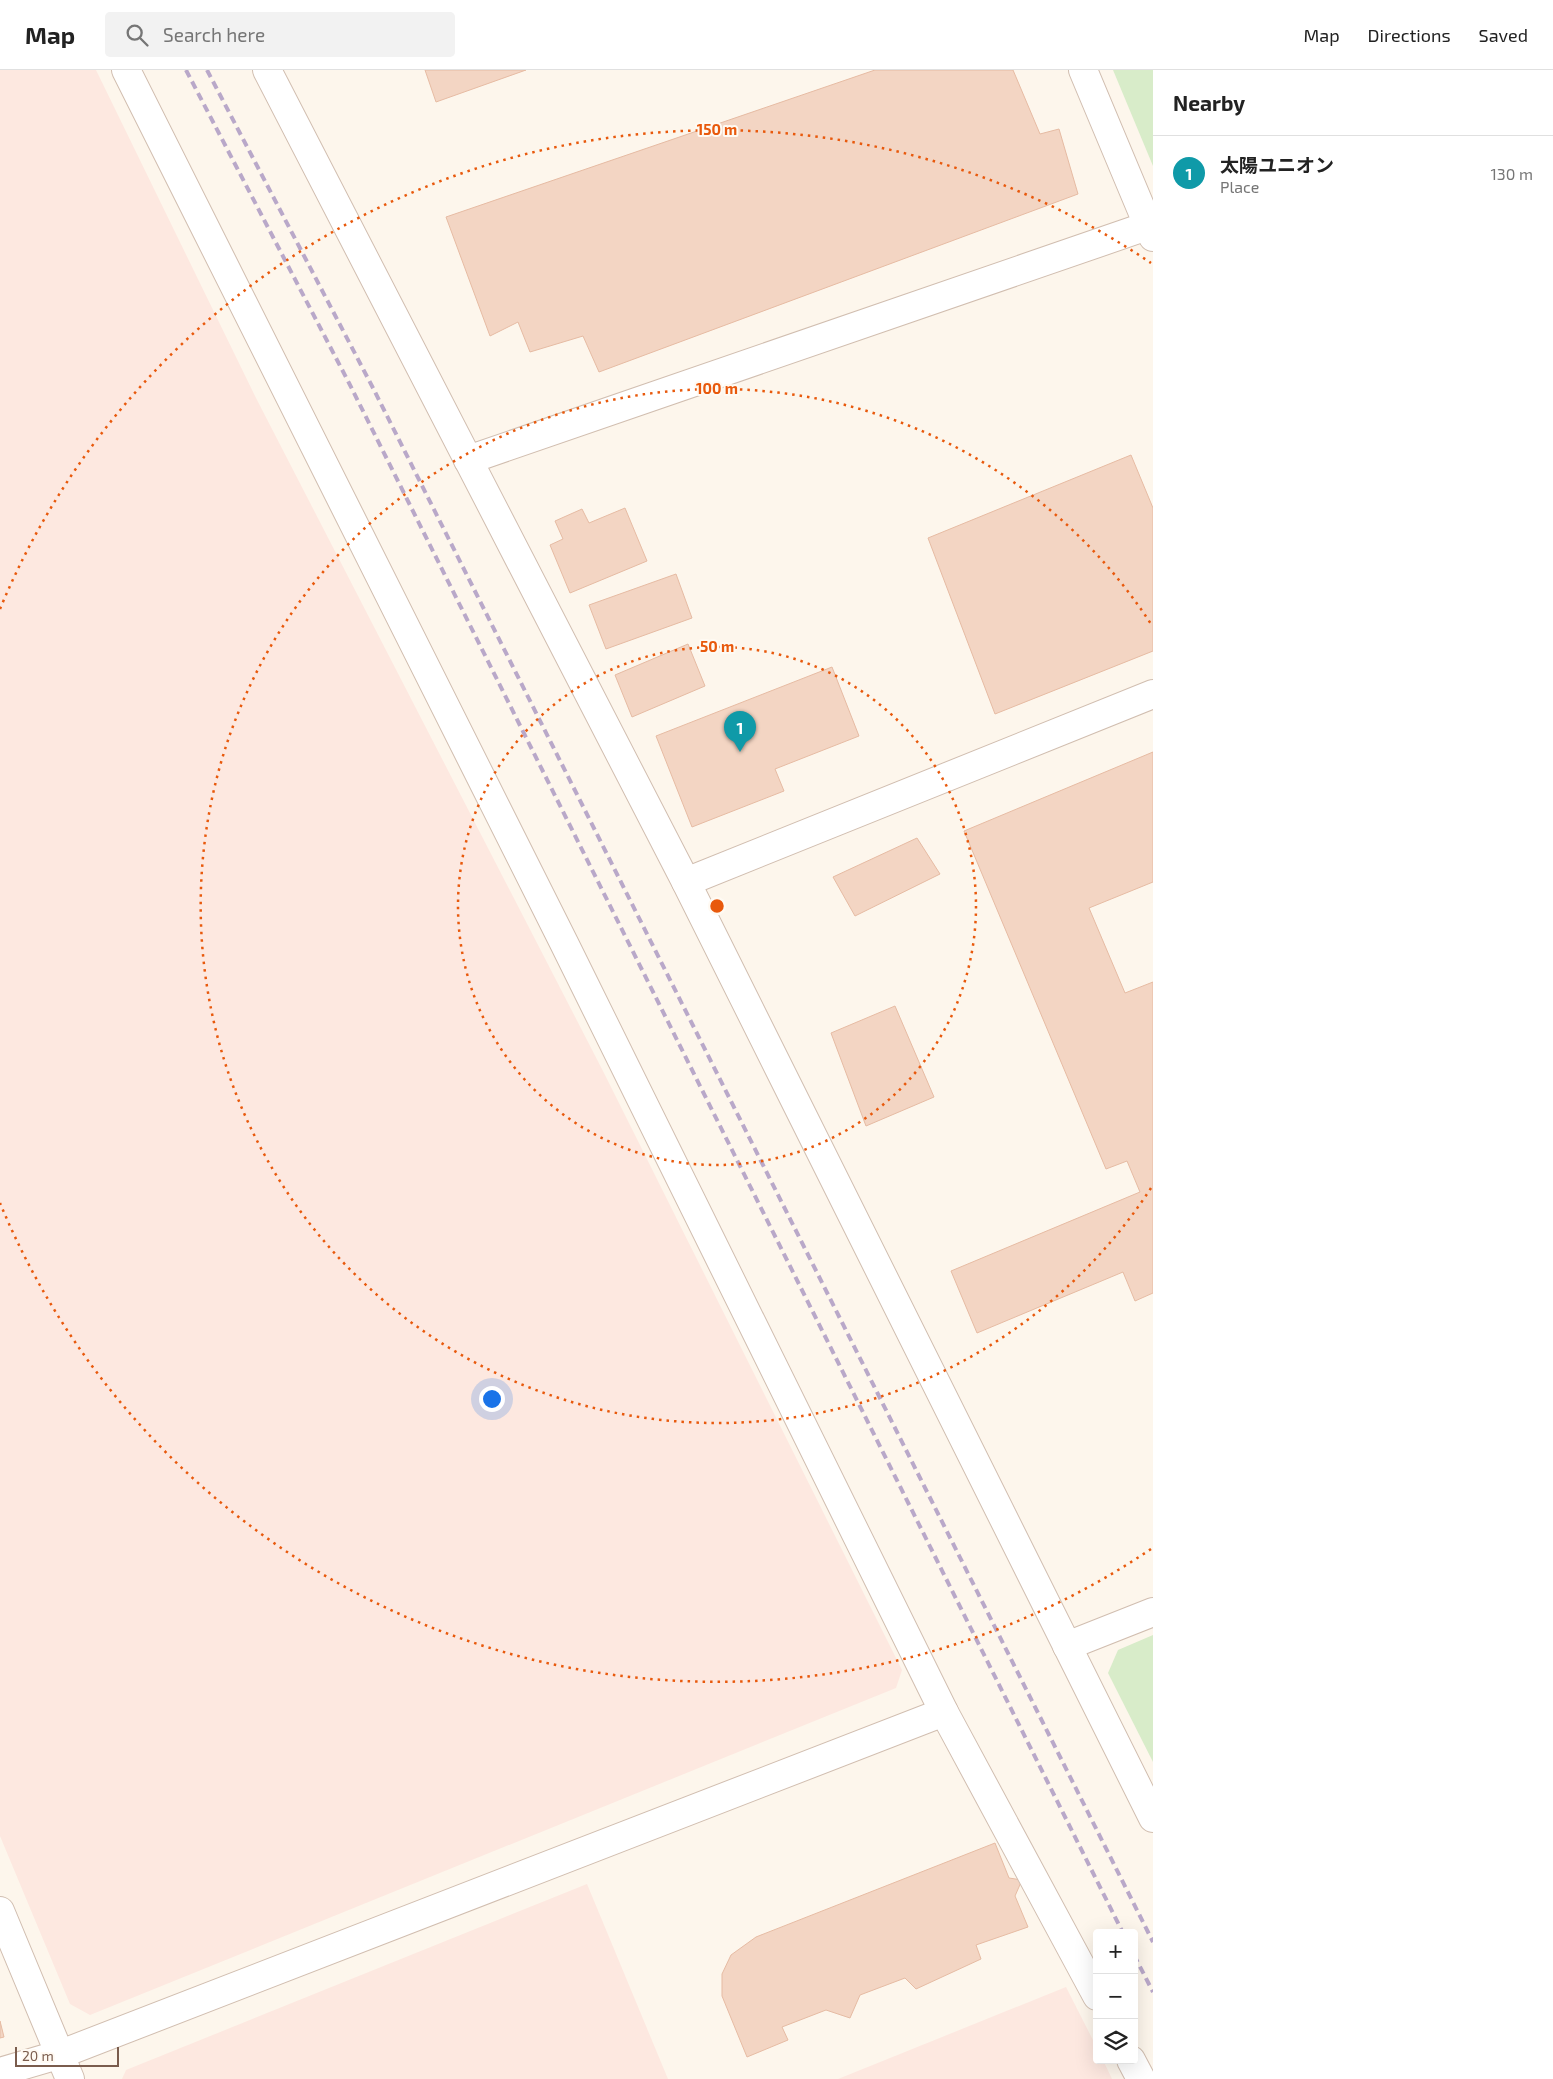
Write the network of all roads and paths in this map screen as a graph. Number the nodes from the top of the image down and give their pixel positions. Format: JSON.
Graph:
{"nodes":[{"id":1,"x":126,"y":70,"type":"edge"},
{"id":2,"x":267,"y":70,"type":"edge"},
{"id":3,"x":1083,"y":70,"type":"edge"},
{"id":4,"x":1151,"y":229,"type":"edge"},
{"id":5,"x":468,"y":460,"type":"junction"},
{"id":6,"x":1153,"y":694,"type":"edge"},
{"id":7,"x":686,"y":882,"type":"junction"},
{"id":8,"x":1153,"y":1612,"type":"edge"},
{"id":9,"x":1067,"y":1646,"type":"junction"},
{"id":10,"x":944,"y":1712,"type":"junction"},
{"id":11,"x":1153,"y":1818,"type":"edge"},
{"id":12,"x":0,"y":1911,"type":"edge"},
{"id":13,"x":1093,"y":1989,"type":"edge"},
{"id":14,"x":1133,"y":2064,"type":"edge"},
{"id":15,"x":65,"y":2067,"type":"edge"},
{"id":16,"x":0,"y":2072,"type":"edge"},
{"id":17,"x":1141,"y":2079,"type":"edge"}],
"edges":[{"from":1,"to":10,"type":"street"},
{"from":2,"to":5,"type":"street"},
{"from":3,"to":4,"type":"street"},
{"from":4,"to":5,"type":"street"},
{"from":5,"to":7,"type":"street"},
{"from":6,"to":7,"type":"street"},
{"from":7,"to":9,"type":"street"},
{"from":8,"to":9,"type":"street"},
{"from":9,"to":11,"type":"street"},
{"from":10,"to":13,"type":"street"},
{"from":10,"to":15,"type":"street"},
{"from":12,"to":15,"type":"street"},
{"from":14,"to":17,"type":"street"},
{"from":15,"to":16,"type":"street"}]}
